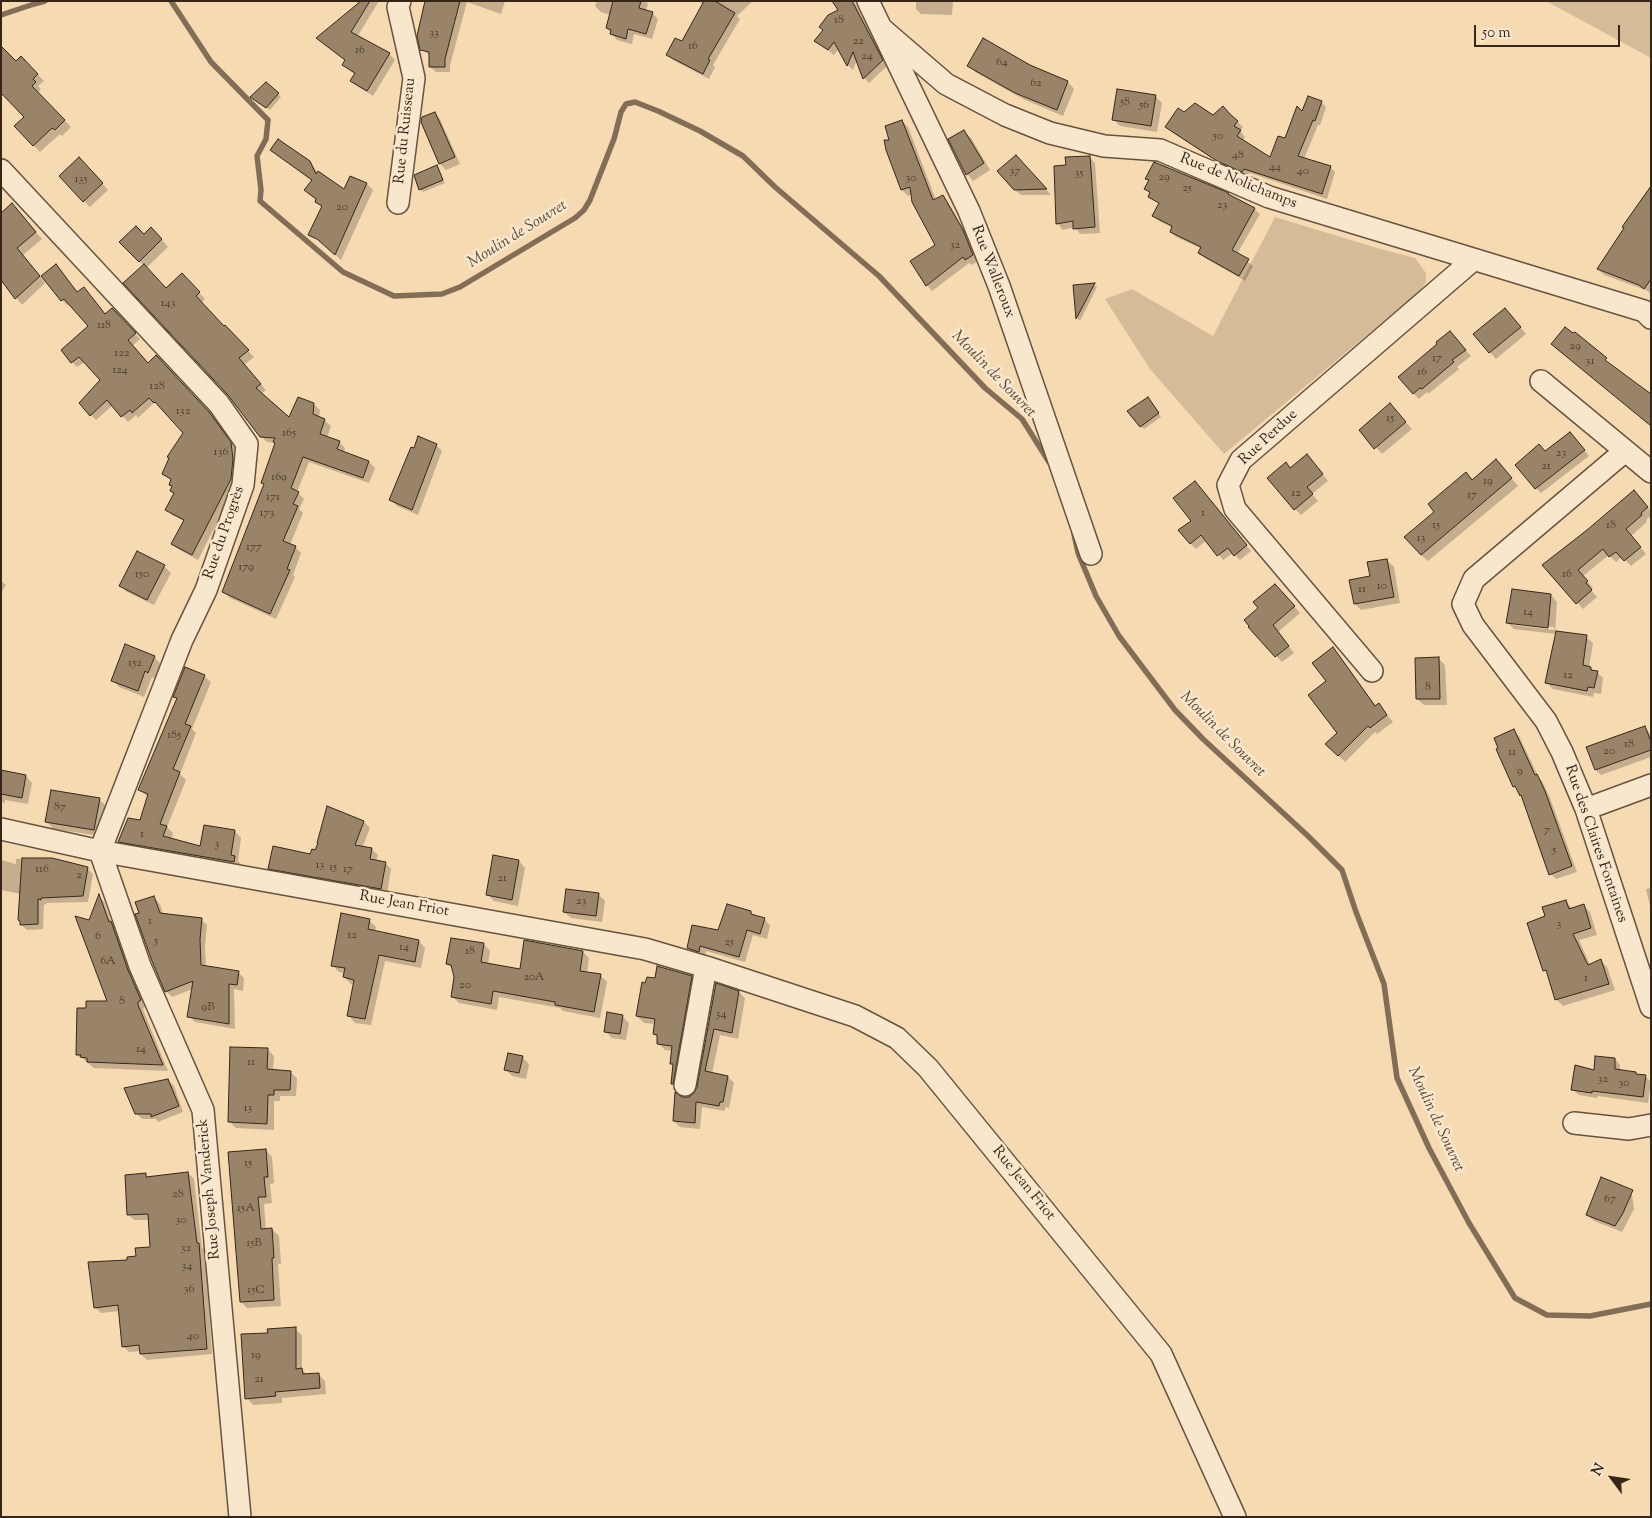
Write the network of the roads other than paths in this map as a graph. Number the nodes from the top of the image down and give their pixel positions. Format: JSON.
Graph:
{"nodes":[{"id":1,"x":400,"y":1,"type":"edge"},
{"id":2,"x":876,"y":12,"type":"edge"},
{"id":3,"x":1,"y":170,"type":"edge"},
{"id":4,"x":398,"y":204,"type":"dead end"},
{"id":5,"x":1474,"y":260,"type":"junction"},
{"id":6,"x":1649,"y":310,"type":"edge"},
{"id":7,"x":1541,"y":381,"type":"dead end"},
{"id":8,"x":1625,"y":451,"type":"junction"},
{"id":9,"x":1651,"y":472,"type":"edge"},
{"id":10,"x":1091,"y":554,"type":"dead end"},
{"id":11,"x":1372,"y":671,"type":"dead end"},
{"id":12,"x":1651,"y":785,"type":"edge"},
{"id":13,"x":1586,"y":809,"type":"junction"},
{"id":14,"x":1,"y":829,"type":"edge"},
{"id":15,"x":100,"y":851,"type":"junction"},
{"id":16,"x":706,"y":967,"type":"junction"},
{"id":17,"x":1651,"y":1007,"type":"edge"},
{"id":18,"x":684,"y":1085,"type":"dead end"},
{"id":19,"x":1574,"y":1123,"type":"dead end"},
{"id":20,"x":1651,"y":1125,"type":"edge"},
{"id":21,"x":240,"y":1517,"type":"edge"},
{"id":22,"x":1234,"y":1517,"type":"edge"}],
"edges":[{"from":1,"to":4,"type":"street","name":"Rue du Ruisseau"},
{"from":2,"to":5,"type":"street","name":"Rue de Nolichamps"},
{"from":2,"to":10,"type":"street","name":"Rue Walleroux"},
{"from":3,"to":15,"type":"street","name":"Rue du Progrès"},
{"from":5,"to":6,"type":"street","name":"Rue de Nolichamps"},
{"from":5,"to":11,"type":"street","name":"Rue Perdue"},
{"from":7,"to":8,"type":"street"},
{"from":8,"to":9,"type":"street"},
{"from":8,"to":13,"type":"street","name":"Rue des Claires Fontaines"},
{"from":12,"to":13,"type":"street"},
{"from":13,"to":17,"type":"street","name":"Rue des Claires Fontaines"},
{"from":14,"to":15,"type":"street","name":"Rue Jean Friot"},
{"from":15,"to":16,"type":"street","name":"Rue Jean Friot"},
{"from":15,"to":21,"type":"street","name":"Rue Joseph Vanderick"},
{"from":16,"to":18,"type":"street"},
{"from":16,"to":22,"type":"street","name":"Rue Jean Friot"},
{"from":19,"to":20,"type":"street"}]}
